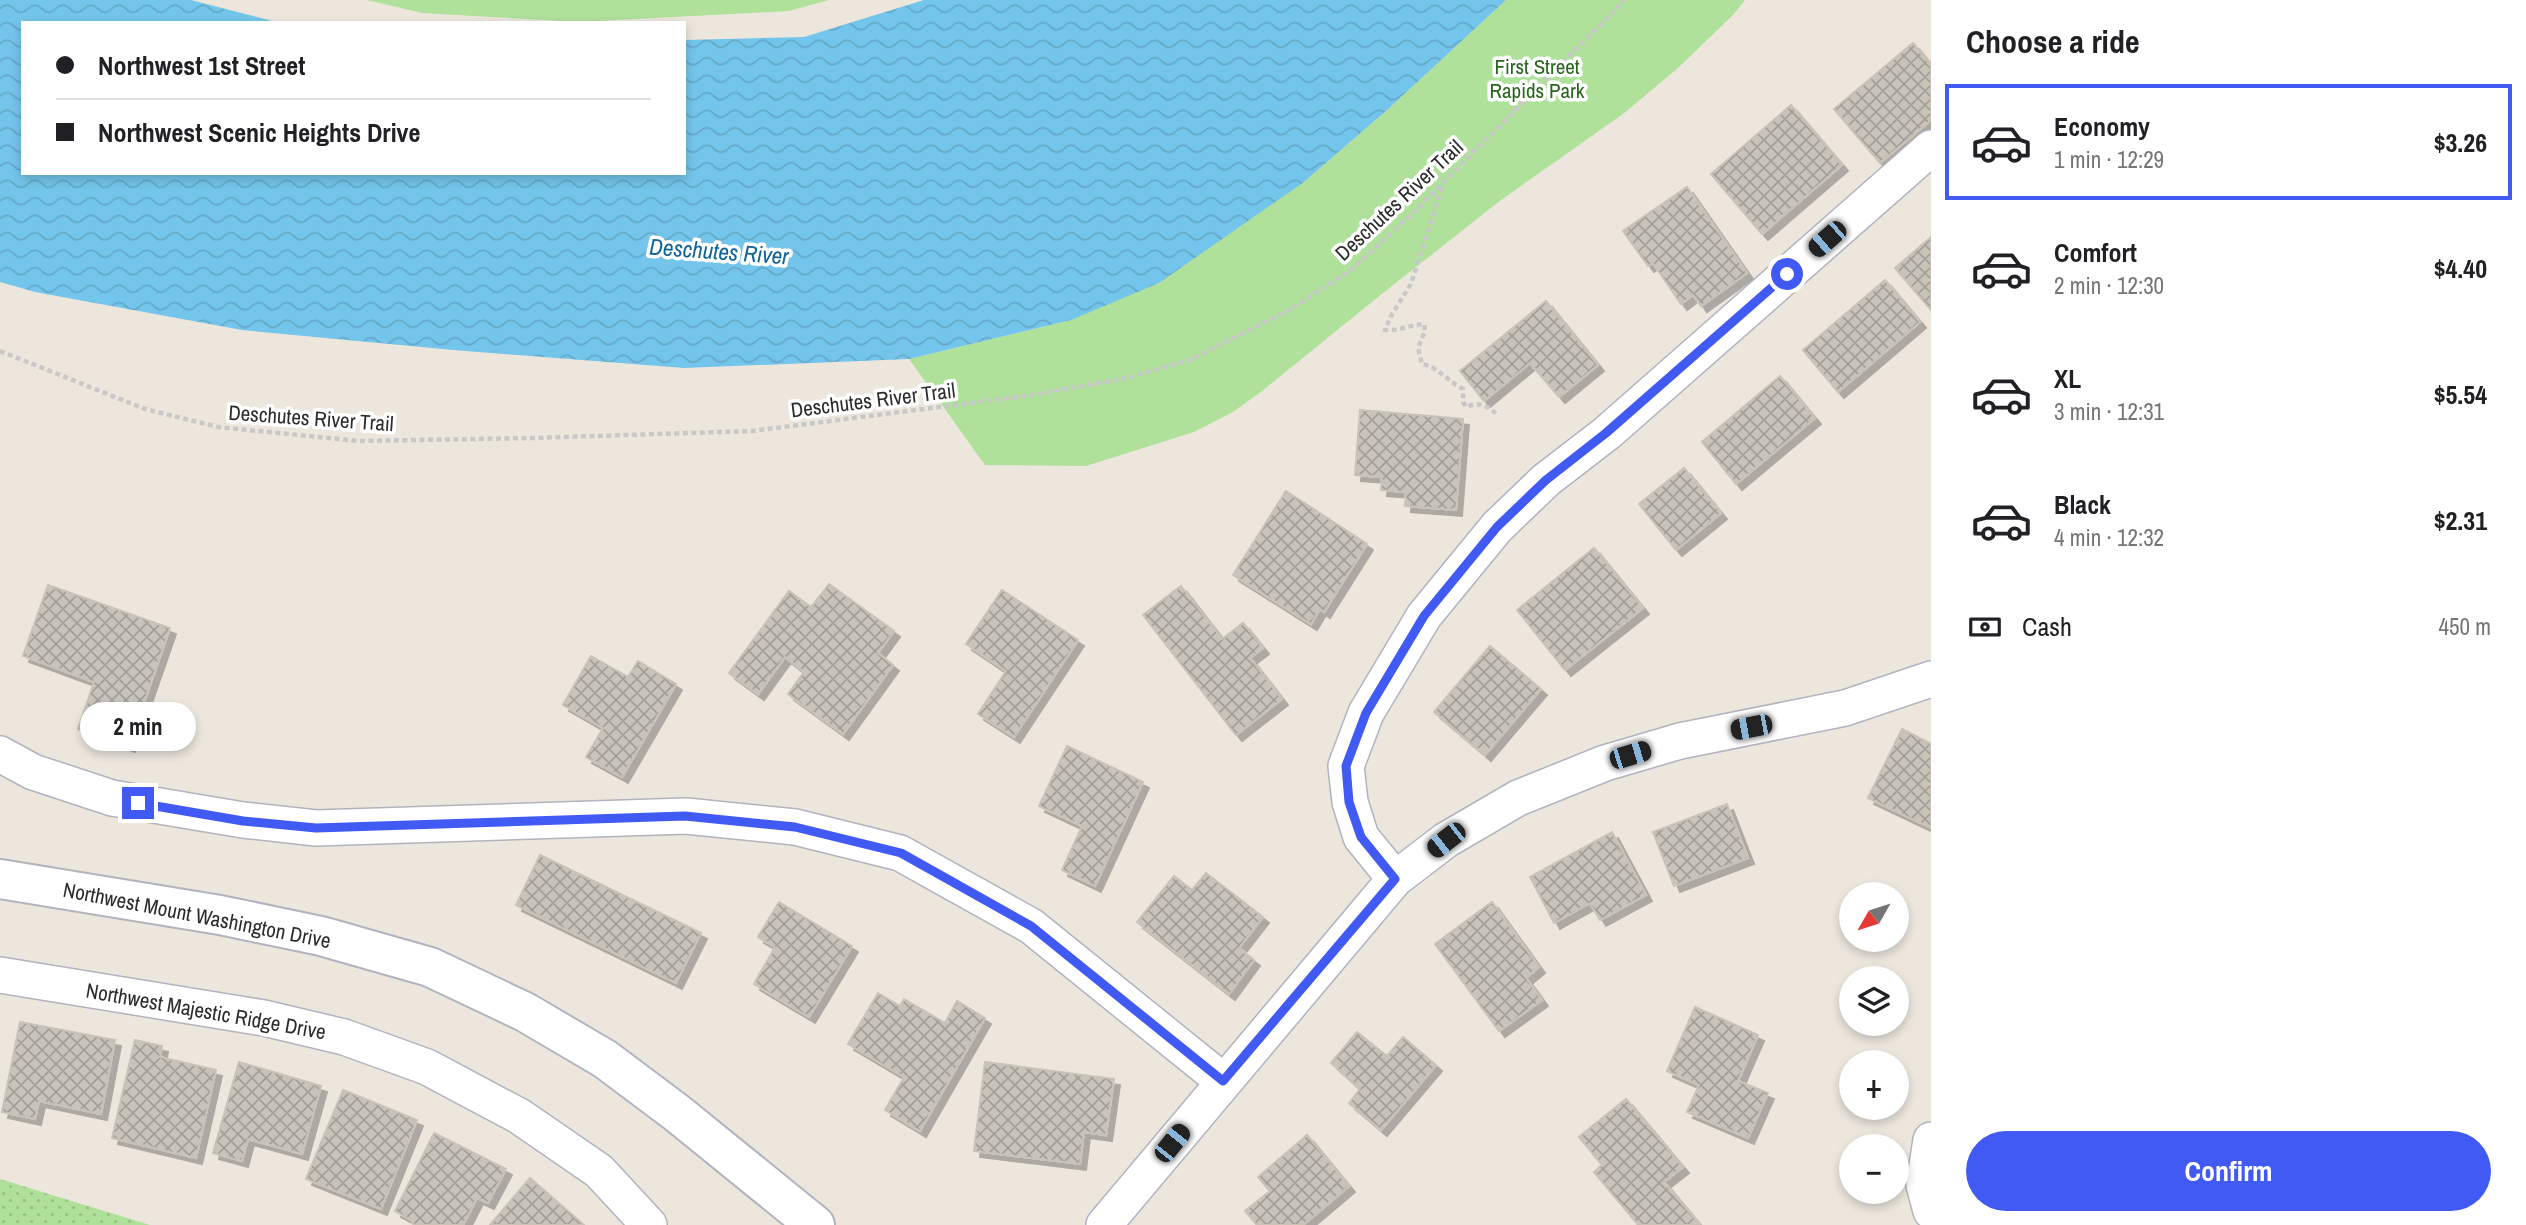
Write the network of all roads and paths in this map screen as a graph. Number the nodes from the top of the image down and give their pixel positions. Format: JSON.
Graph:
{"nodes":[{"id":1,"x":1625,"y":0,"type":"edge"},
{"id":2,"x":1931,"y":148,"type":"edge"},
{"id":3,"x":1443,"y":183,"type":"junction"},
{"id":4,"x":0,"y":351,"type":"edge"},
{"id":5,"x":1498,"y":415,"type":"dead end"},
{"id":6,"x":1931,"y":679,"type":"edge"},
{"id":7,"x":0,"y":754,"type":"edge"},
{"id":8,"x":0,"y":879,"type":"edge"},
{"id":9,"x":1395,"y":879,"type":"junction"},
{"id":10,"x":0,"y":975,"type":"edge"},
{"id":11,"x":1223,"y":1081,"type":"junction"},
{"id":12,"x":1931,"y":1140,"type":"edge"},
{"id":13,"x":1931,"y":1211,"type":"edge"},
{"id":14,"x":649,"y":1225,"type":"edge"},
{"id":15,"x":814,"y":1225,"type":"edge"},
{"id":16,"x":1104,"y":1225,"type":"edge"}],
"edges":[{"from":1,"to":3,"type":"path","name":"Deschutes River Trail"},
{"from":2,"to":9,"type":"street"},
{"from":3,"to":4,"type":"path","name":"Deschutes River Trail"},
{"from":3,"to":5,"type":"path"},
{"from":6,"to":9,"type":"street"},
{"from":7,"to":11,"type":"street"},
{"from":8,"to":15,"type":"main road","name":"Northwest Mount Washington Drive"},
{"from":9,"to":11,"type":"street"},
{"from":10,"to":14,"type":"street","name":"Northwest Majestic Ridge Drive"},
{"from":11,"to":16,"type":"street"},
{"from":12,"to":13,"type":"street"}]}
